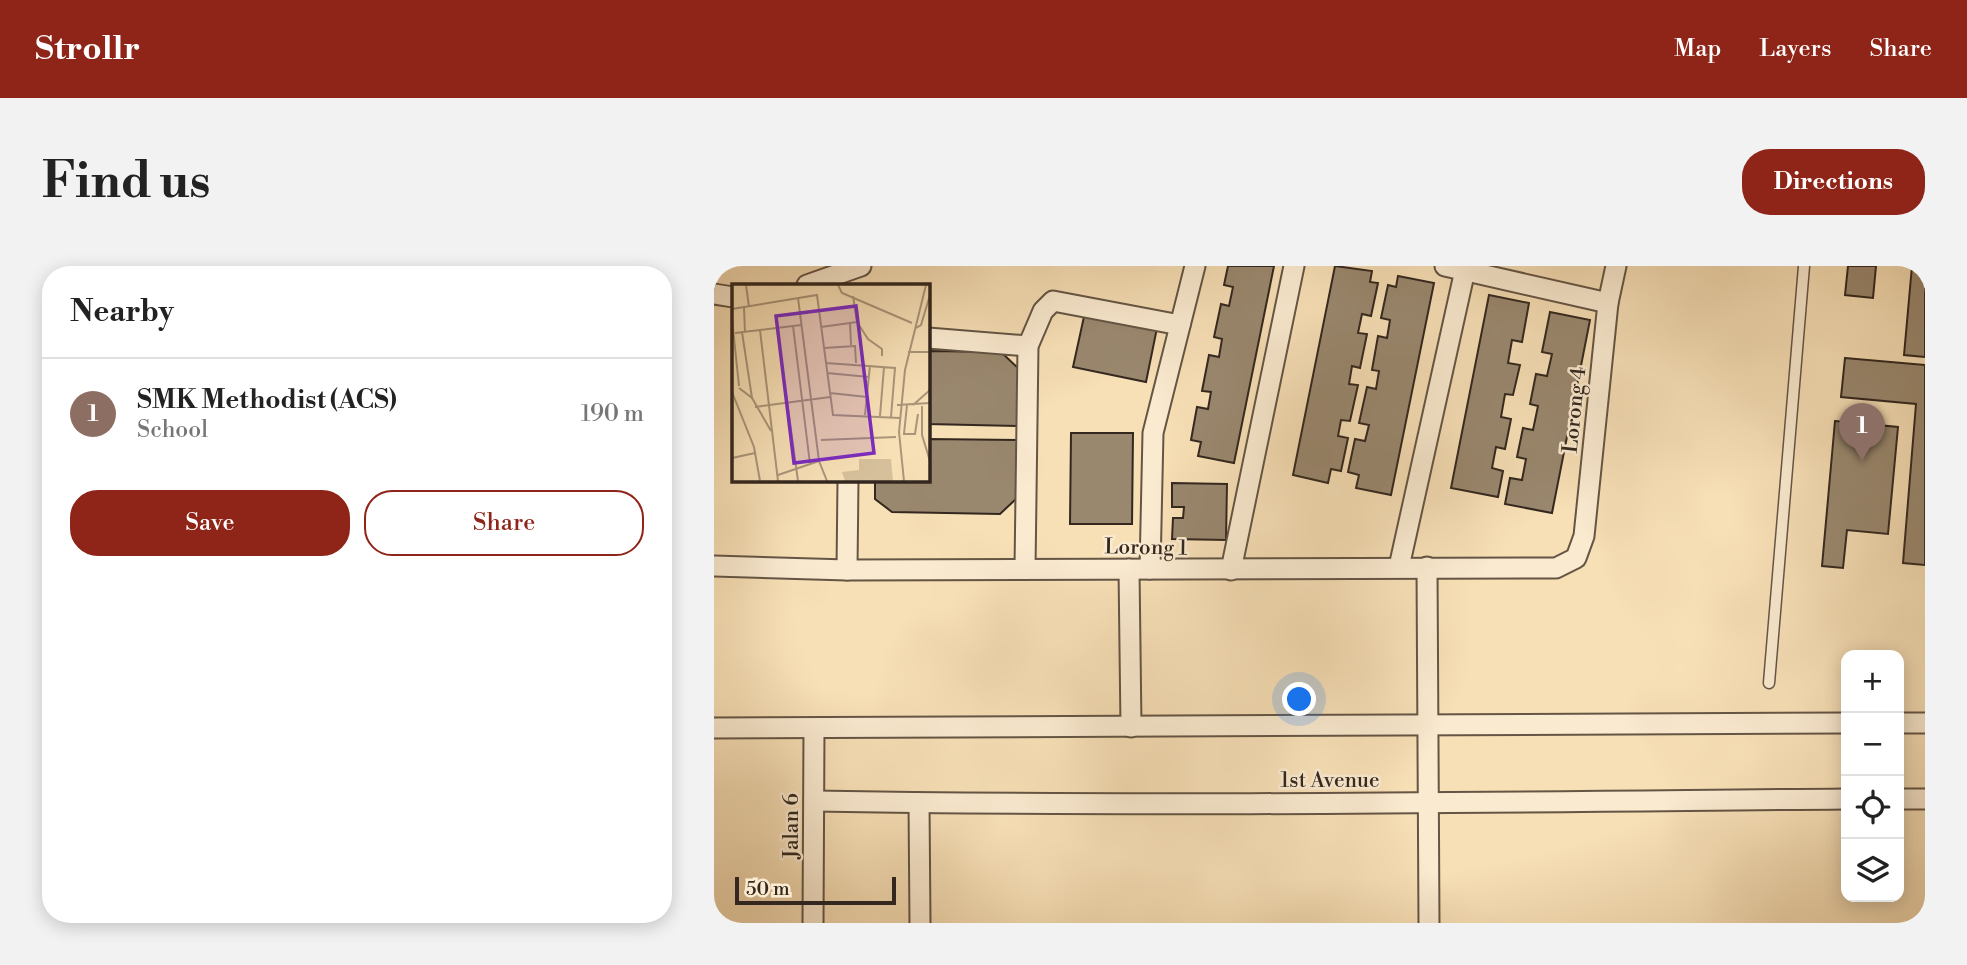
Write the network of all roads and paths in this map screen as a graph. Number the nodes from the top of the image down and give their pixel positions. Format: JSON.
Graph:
{"nodes":[{"id":1,"x":1195,"y":266,"type":"edge"},
{"id":2,"x":1294,"y":266,"type":"edge"},
{"id":3,"x":1445,"y":266,"type":"edge"},
{"id":4,"x":1615,"y":266,"type":"edge"},
{"id":5,"x":1804,"y":266,"type":"edge"},
{"id":6,"x":1465,"y":271,"type":"junction"},
{"id":7,"x":853,"y":274,"type":"edge"},
{"id":8,"x":811,"y":284,"type":"edge"},
{"id":9,"x":714,"y":294,"type":"edge"},
{"id":10,"x":732,"y":297,"type":"edge"},
{"id":11,"x":1608,"y":303,"type":"junction"},
{"id":12,"x":1180,"y":325,"type":"junction"},
{"id":13,"x":929,"y":338,"type":"edge"},
{"id":14,"x":1028,"y":346,"type":"junction"},
{"id":15,"x":848,"y":481,"type":"edge"},
{"id":16,"x":1576,"y":558,"type":"joint"},
{"id":17,"x":714,"y":566,"type":"edge"},
{"id":18,"x":1399,"y":567,"type":"junction"},
{"id":19,"x":1427,"y":567,"type":"junction"},
{"id":20,"x":1025,"y":569,"type":"junction"},
{"id":21,"x":1129,"y":569,"type":"junction"},
{"id":22,"x":1150,"y":569,"type":"junction"},
{"id":23,"x":847,"y":570,"type":"junction"},
{"id":24,"x":1231,"y":570,"type":"junction"},
{"id":25,"x":1769,"y":683,"type":"dead end"},
{"id":26,"x":1841,"y":723,"type":"edge"},
{"id":27,"x":1904,"y":723,"type":"edge"},
{"id":28,"x":1925,"y":723,"type":"edge"},
{"id":29,"x":1427,"y":724,"type":"junction"},
{"id":30,"x":714,"y":727,"type":"edge"},
{"id":31,"x":1131,"y":727,"type":"junction"},
{"id":32,"x":814,"y":729,"type":"junction"},
{"id":33,"x":1841,"y":799,"type":"edge"},
{"id":34,"x":1904,"y":799,"type":"edge"},
{"id":35,"x":1925,"y":799,"type":"edge"},
{"id":36,"x":814,"y":800,"type":"junction"},
{"id":37,"x":1427,"y":802,"type":"junction"},
{"id":38,"x":919,"y":803,"type":"junction"},
{"id":39,"x":813,"y":923,"type":"edge"},
{"id":40,"x":920,"y":923,"type":"edge"},
{"id":41,"x":1429,"y":923,"type":"edge"}],
"edges":[{"from":1,"to":12,"type":"street"},
{"from":2,"to":24,"type":"street"},
{"from":3,"to":6,"type":"street"},
{"from":4,"to":11,"type":"street","name":"Lorong 4"},
{"from":5,"to":25,"type":"lane"},
{"from":6,"to":11,"type":"street"},
{"from":6,"to":18,"type":"street"},
{"from":7,"to":8,"type":"street"},
{"from":9,"to":10,"type":"street"},
{"from":11,"to":16,"type":"street","name":"Lorong 4"},
{"from":12,"to":14,"type":"street"},
{"from":12,"to":22,"type":"street"},
{"from":13,"to":14,"type":"street"},
{"from":14,"to":20,"type":"street"},
{"from":15,"to":23,"type":"street"},
{"from":16,"to":19,"type":"street","name":"Lorong 1"},
{"from":17,"to":23,"type":"street","name":"Lorong 1"},
{"from":18,"to":19,"type":"street","name":"Lorong 1"},
{"from":18,"to":24,"type":"street","name":"Lorong 1"},
{"from":19,"to":29,"type":"street"},
{"from":20,"to":21,"type":"street","name":"Lorong 1"},
{"from":20,"to":23,"type":"street","name":"Lorong 1"},
{"from":21,"to":22,"type":"street","name":"Lorong 1"},
{"from":21,"to":31,"type":"street"},
{"from":22,"to":24,"type":"street","name":"Lorong 1"},
{"from":26,"to":29,"type":"street"},
{"from":27,"to":28,"type":"street"},
{"from":29,"to":31,"type":"street"},
{"from":29,"to":37,"type":"street"},
{"from":30,"to":32,"type":"street"},
{"from":31,"to":32,"type":"street"},
{"from":32,"to":36,"type":"street","name":"Jalan 6"},
{"from":33,"to":37,"type":"street","name":"1st Avenue"},
{"from":34,"to":35,"type":"street"},
{"from":36,"to":38,"type":"street","name":"1st Avenue"},
{"from":36,"to":39,"type":"street","name":"Jalan 6"},
{"from":37,"to":38,"type":"street","name":"1st Avenue"},
{"from":37,"to":41,"type":"street"},
{"from":38,"to":40,"type":"street"}]}
